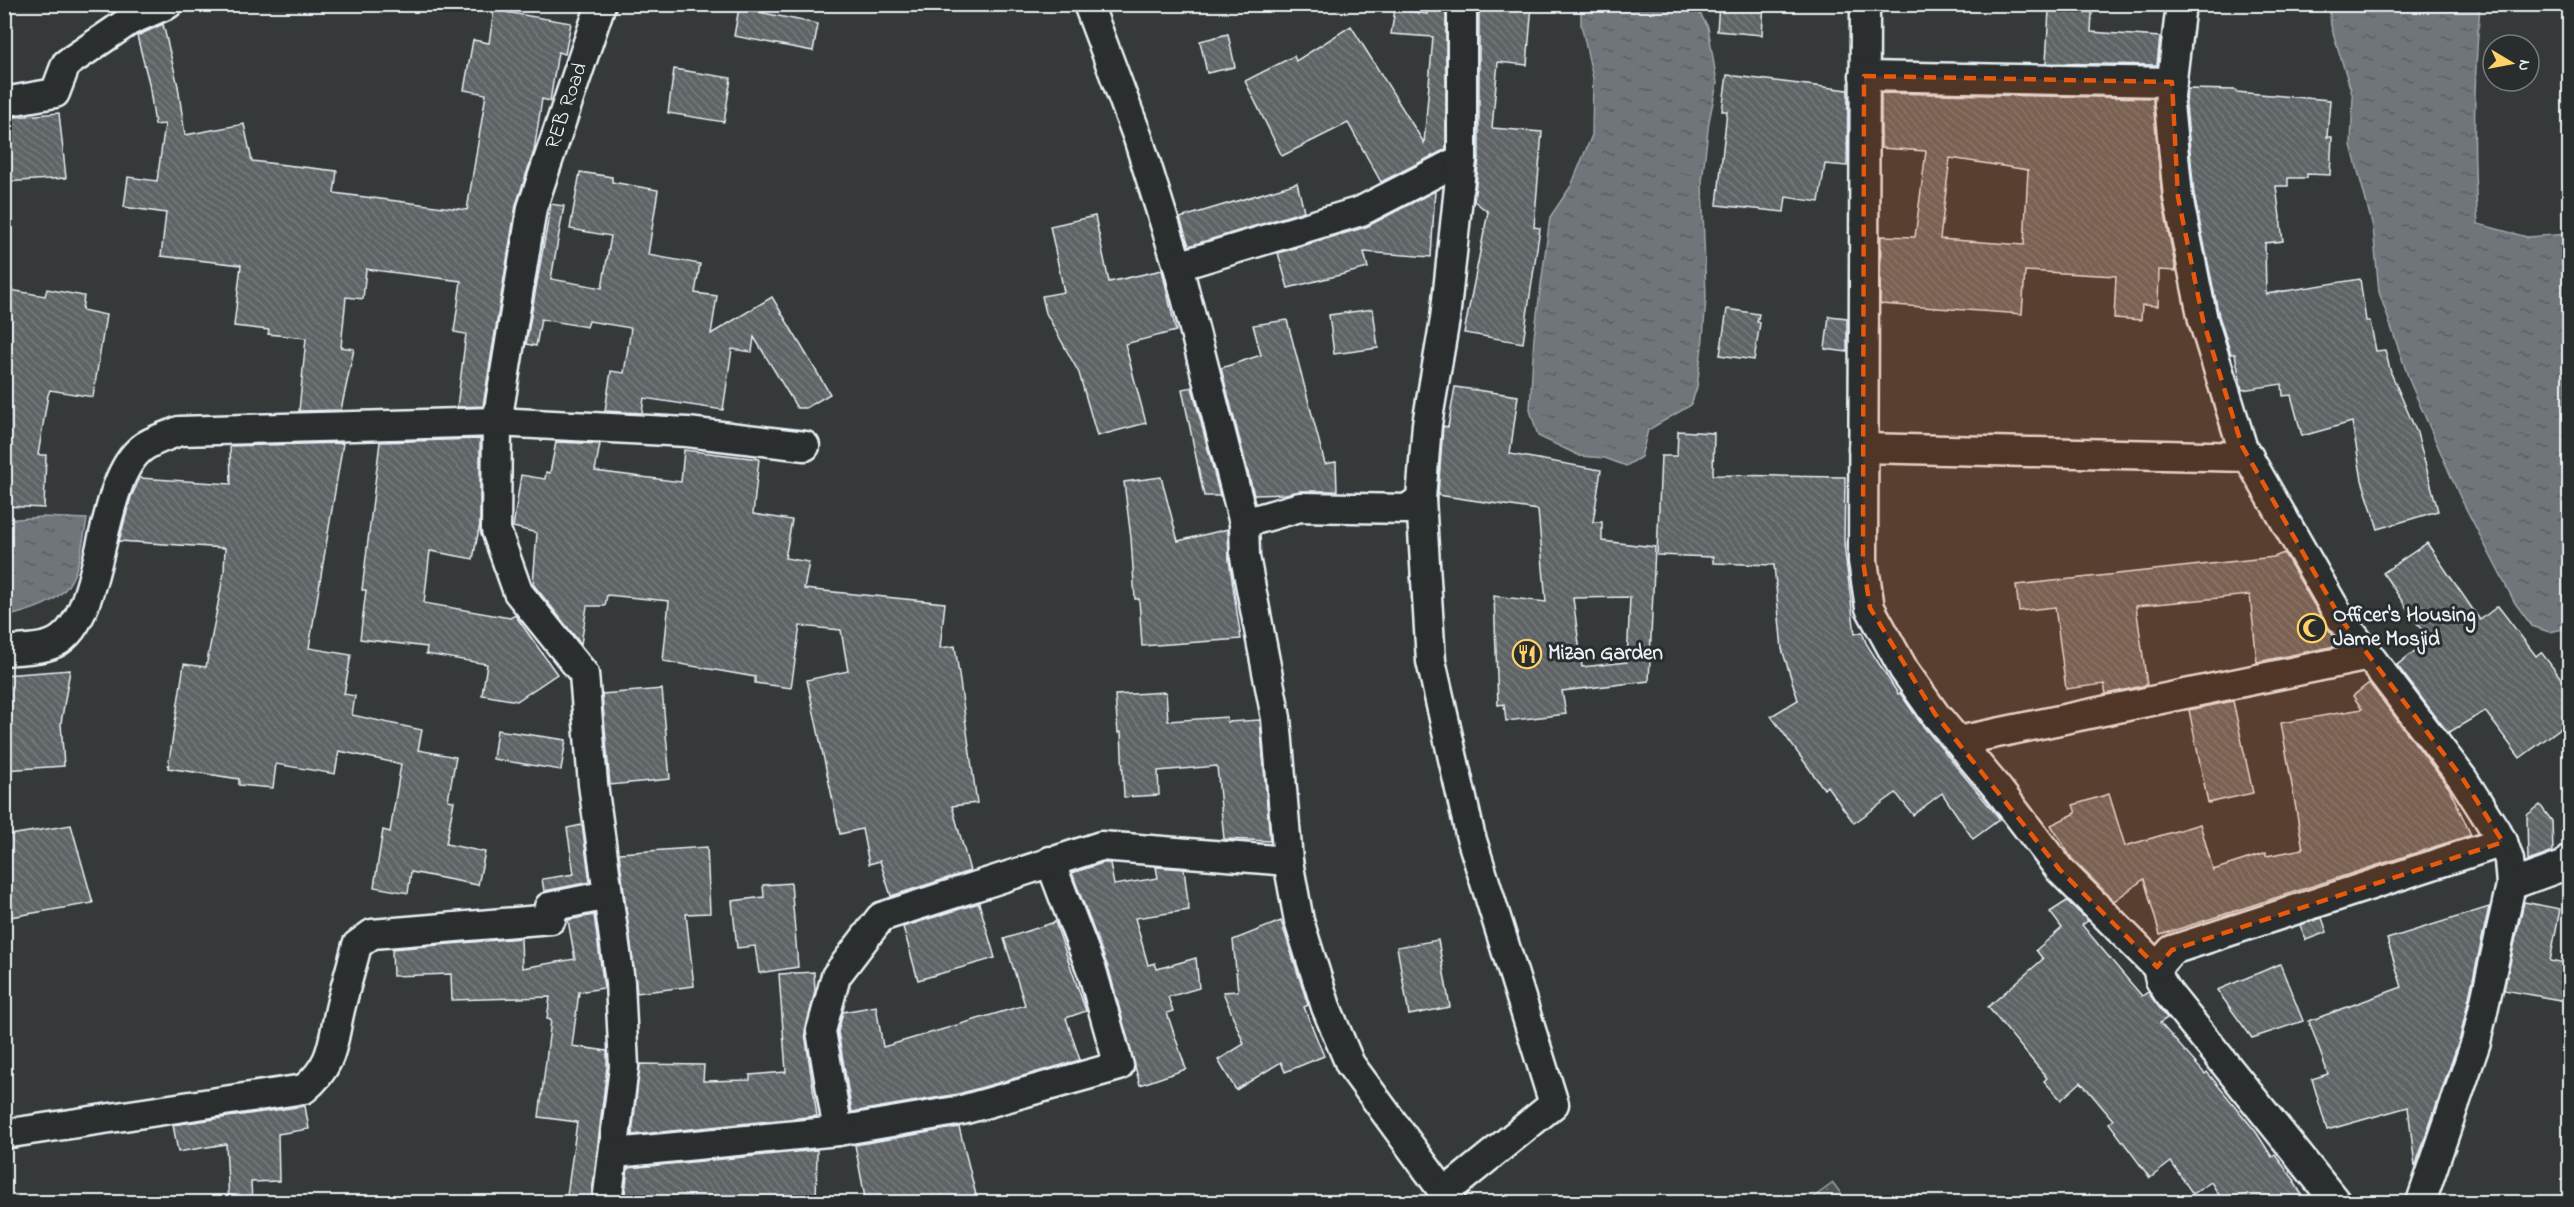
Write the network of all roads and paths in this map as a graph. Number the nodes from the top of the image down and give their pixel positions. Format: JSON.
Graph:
{"nodes":[{"id":1,"x":168,"y":4,"type":"edge"},
{"id":2,"x":601,"y":4,"type":"edge"},
{"id":3,"x":1088,"y":4,"type":"edge"},
{"id":4,"x":1462,"y":4,"type":"edge"},
{"id":5,"x":1865,"y":4,"type":"edge"},
{"id":6,"x":2181,"y":4,"type":"edge"},
{"id":7,"x":1864,"y":76,"type":"junction"},
{"id":8,"x":2172,"y":81,"type":"junction"},
{"id":9,"x":4,"y":102,"type":"edge"},
{"id":10,"x":1462,"y":159,"type":"junction"},
{"id":11,"x":1178,"y":266,"type":"junction"},
{"id":12,"x":497,"y":422,"type":"junction"},
{"id":13,"x":805,"y":446,"type":"dead end"},
{"id":14,"x":1863,"y":448,"type":"junction"},
{"id":15,"x":2249,"y":457,"type":"junction"},
{"id":16,"x":1420,"y":499,"type":"junction"},
{"id":17,"x":1244,"y":523,"type":"junction"},
{"id":18,"x":4,"y":651,"type":"edge"},
{"id":19,"x":2369,"y":656,"type":"junction"},
{"id":20,"x":1958,"y":741,"type":"junction"},
{"id":21,"x":2503,"y":842,"type":"junction"},
{"id":22,"x":2570,"y":859,"type":"edge"},
{"id":23,"x":1050,"y":861,"type":"junction"},
{"id":24,"x":1288,"y":861,"type":"junction"},
{"id":25,"x":2511,"y":885,"type":"junction"},
{"id":26,"x":608,"y":895,"type":"junction"},
{"id":27,"x":2157,"y":967,"type":"junction"},
{"id":28,"x":838,"y":1131,"type":"junction"},
{"id":29,"x":4,"y":1134,"type":"edge"},
{"id":30,"x":615,"y":1153,"type":"junction"},
{"id":31,"x":1447,"y":1198,"type":"edge"},
{"id":32,"x":607,"y":1203,"type":"edge"},
{"id":33,"x":2336,"y":1203,"type":"edge"},
{"id":34,"x":2421,"y":1203,"type":"edge"}],
"edges":[{"from":1,"to":9,"type":"street"},
{"from":2,"to":12,"type":"street","name":"REB Road"},
{"from":3,"to":11,"type":"street"},
{"from":4,"to":10,"type":"street"},
{"from":5,"to":7,"type":"street"},
{"from":6,"to":8,"type":"street"},
{"from":7,"to":8,"type":"street"},
{"from":7,"to":14,"type":"street"},
{"from":8,"to":15,"type":"street"},
{"from":10,"to":11,"type":"street"},
{"from":10,"to":16,"type":"street"},
{"from":11,"to":17,"type":"street"},
{"from":12,"to":13,"type":"street"},
{"from":12,"to":18,"type":"street"},
{"from":12,"to":26,"type":"street","name":"REB Road"},
{"from":14,"to":15,"type":"street"},
{"from":14,"to":20,"type":"street"},
{"from":15,"to":19,"type":"street"},
{"from":16,"to":17,"type":"street"},
{"from":16,"to":31,"type":"street"},
{"from":17,"to":24,"type":"street"},
{"from":19,"to":20,"type":"street"},
{"from":19,"to":21,"type":"street"},
{"from":20,"to":27,"type":"street"},
{"from":21,"to":25,"type":"street"},
{"from":21,"to":27,"type":"street"},
{"from":22,"to":25,"type":"street"},
{"from":23,"to":24,"type":"street"},
{"from":23,"to":28,"type":"street"},
{"from":23,"to":28,"type":"street"},
{"from":24,"to":31,"type":"street"},
{"from":25,"to":34,"type":"street"},
{"from":26,"to":29,"type":"street"},
{"from":26,"to":30,"type":"street","name":"REB Road"},
{"from":27,"to":33,"type":"street"},
{"from":28,"to":30,"type":"street"},
{"from":30,"to":32,"type":"street","name":"REB Road"}]}
